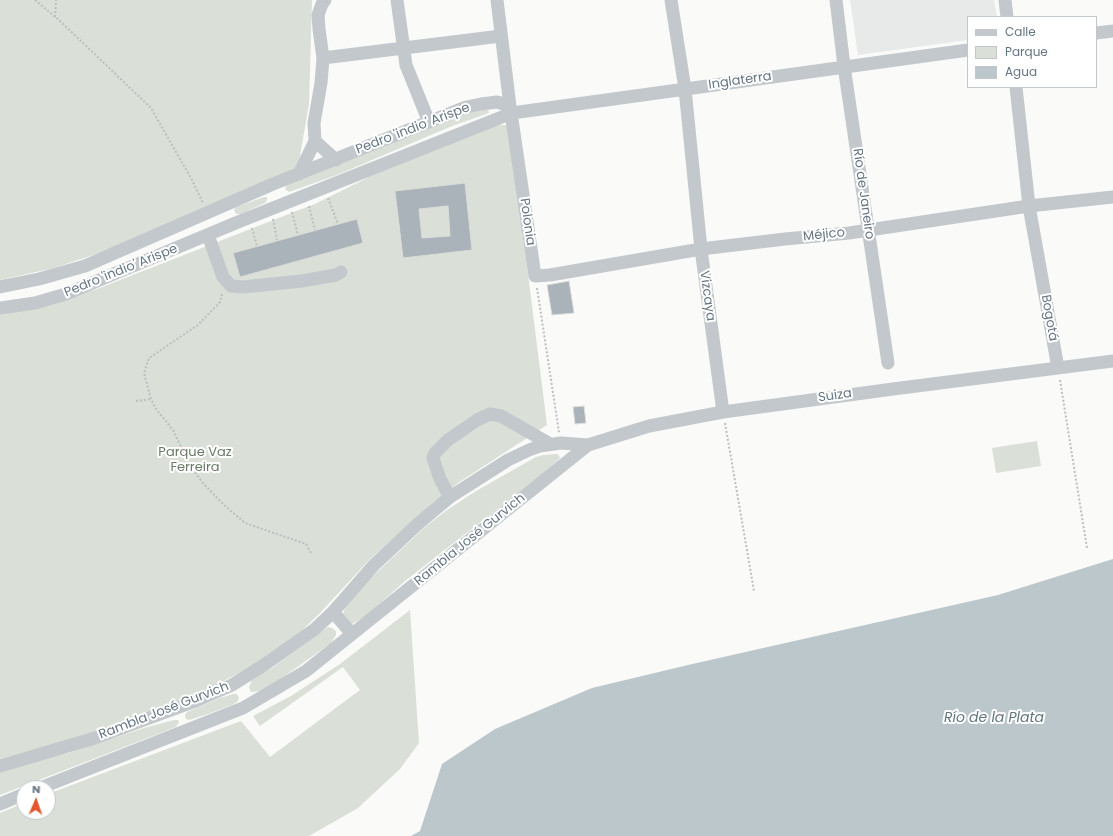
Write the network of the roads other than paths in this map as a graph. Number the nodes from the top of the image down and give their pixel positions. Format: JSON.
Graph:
{"nodes":[{"id":1,"x":325,"y":0,"type":"edge"},
{"id":2,"x":397,"y":0,"type":"edge"},
{"id":3,"x":497,"y":0,"type":"edge"},
{"id":4,"x":671,"y":0,"type":"edge"},
{"id":5,"x":836,"y":0,"type":"edge"},
{"id":6,"x":1005,"y":0,"type":"edge"},
{"id":7,"x":1007,"y":16,"type":"edge"},
{"id":8,"x":1113,"y":31,"type":"edge"},
{"id":9,"x":1097,"y":33,"type":"edge"},
{"id":10,"x":501,"y":36,"type":"junction"},
{"id":11,"x":403,"y":49,"type":"junction"},
{"id":12,"x":967,"y":50,"type":"edge"},
{"id":13,"x":323,"y":58,"type":"junction"},
{"id":14,"x":844,"y":66,"type":"junction"},
{"id":15,"x":1016,"y":88,"type":"edge"},
{"id":16,"x":684,"y":89,"type":"junction"},
{"id":17,"x":511,"y":109,"type":"junction"},
{"id":18,"x":429,"y":122,"type":"junction"},
{"id":19,"x":315,"y":141,"type":"junction"},
{"id":20,"x":336,"y":160,"type":"junction"},
{"id":21,"x":300,"y":174,"type":"junction"},
{"id":22,"x":273,"y":184,"type":"junction"},
{"id":23,"x":1113,"y":197,"type":"edge"},
{"id":24,"x":230,"y":203,"type":"junction"},
{"id":25,"x":280,"y":205,"type":"junction"},
{"id":26,"x":1028,"y":206,"type":"junction"},
{"id":27,"x":244,"y":219,"type":"junction"},
{"id":28,"x":868,"y":230,"type":"junction"},
{"id":29,"x":208,"y":235,"type":"junction"},
{"id":30,"x":701,"y":250,"type":"junction"},
{"id":31,"x":341,"y":272,"type":"dead end"},
{"id":32,"x":535,"y":276,"type":"joint"},
{"id":33,"x":0,"y":287,"type":"edge"},
{"id":34,"x":0,"y":308,"type":"edge"},
{"id":35,"x":1113,"y":361,"type":"edge"},
{"id":36,"x":888,"y":363,"type":"dead end"},
{"id":37,"x":1058,"y":368,"type":"junction"},
{"id":38,"x":723,"y":412,"type":"junction"},
{"id":39,"x":555,"y":443,"type":"junction"},
{"id":40,"x":588,"y":445,"type":"junction"},
{"id":41,"x":450,"y":497,"type":"junction"},
{"id":42,"x":333,"y":612,"type":"junction"},
{"id":43,"x":352,"y":634,"type":"junction"},
{"id":44,"x":0,"y":766,"type":"edge"},
{"id":45,"x":56,"y":782,"type":"edge"},
{"id":46,"x":16,"y":797,"type":"edge"},
{"id":47,"x":0,"y":804,"type":"edge"}],
"edges":[{"from":1,"to":13,"type":"street"},
{"from":2,"to":11,"type":"street"},
{"from":3,"to":10,"type":"street","name":"Polonia"},
{"from":4,"to":16,"type":"street","name":"Vizcaya"},
{"from":5,"to":14,"type":"street","name":"Río de Janeiro"},
{"from":6,"to":7,"type":"street"},
{"from":8,"to":9,"type":"street"},
{"from":10,"to":11,"type":"street"},
{"from":10,"to":17,"type":"street","name":"Polonia"},
{"from":11,"to":13,"type":"street"},
{"from":11,"to":18,"type":"street"},
{"from":12,"to":14,"type":"street","name":"Inglaterra"},
{"from":13,"to":19,"type":"street"},
{"from":14,"to":16,"type":"street","name":"Inglaterra"},
{"from":14,"to":28,"type":"street","name":"Río de Janeiro"},
{"from":15,"to":26,"type":"street","name":"Bogotá"},
{"from":16,"to":17,"type":"street","name":"Inglaterra"},
{"from":16,"to":30,"type":"street","name":"Vizcaya"},
{"from":17,"to":18,"type":"street","name":"Pedro 'indio' Arispe"},
{"from":17,"to":25,"type":"street","name":"Pedro 'indio' Arispe"},
{"from":17,"to":32,"type":"street","name":"Polonia"},
{"from":18,"to":20,"type":"street","name":"Pedro 'indio' Arispe"},
{"from":19,"to":20,"type":"street"},
{"from":19,"to":21,"type":"street"},
{"from":20,"to":21,"type":"street","name":"Pedro 'indio' Arispe"},
{"from":21,"to":22,"type":"street","name":"Pedro 'indio' Arispe"},
{"from":22,"to":24,"type":"street","name":"Pedro 'indio' Arispe"},
{"from":22,"to":25,"type":"street"},
{"from":23,"to":26,"type":"street","name":"Méjico"},
{"from":24,"to":27,"type":"street"},
{"from":24,"to":33,"type":"street","name":"Pedro 'indio' Arispe"},
{"from":25,"to":27,"type":"street","name":"Pedro 'indio' Arispe"},
{"from":26,"to":28,"type":"street","name":"Méjico"},
{"from":26,"to":37,"type":"street","name":"Bogotá"},
{"from":27,"to":29,"type":"street","name":"Pedro 'indio' Arispe"},
{"from":28,"to":30,"type":"street","name":"Méjico"},
{"from":28,"to":36,"type":"street","name":"Río de Janeiro"},
{"from":29,"to":31,"type":"street"},
{"from":29,"to":34,"type":"street","name":"Pedro 'indio' Arispe"},
{"from":30,"to":32,"type":"street","name":"Méjico"},
{"from":30,"to":38,"type":"street","name":"Vizcaya"},
{"from":35,"to":37,"type":"street","name":"Suiza"},
{"from":37,"to":38,"type":"street","name":"Suiza"},
{"from":38,"to":40,"type":"street","name":"Suiza"},
{"from":39,"to":40,"type":"street","name":"Suiza"},
{"from":39,"to":41,"type":"street","name":"Rambla José Gurvich"},
{"from":39,"to":41,"type":"street"},
{"from":40,"to":43,"type":"street","name":"Rambla José Gurvich"},
{"from":41,"to":42,"type":"street","name":"Rambla José Gurvich"},
{"from":42,"to":43,"type":"street"},
{"from":42,"to":44,"type":"street","name":"Rambla José Gurvich"},
{"from":43,"to":45,"type":"street","name":"Rambla José Gurvich"},
{"from":46,"to":47,"type":"street"}]}
